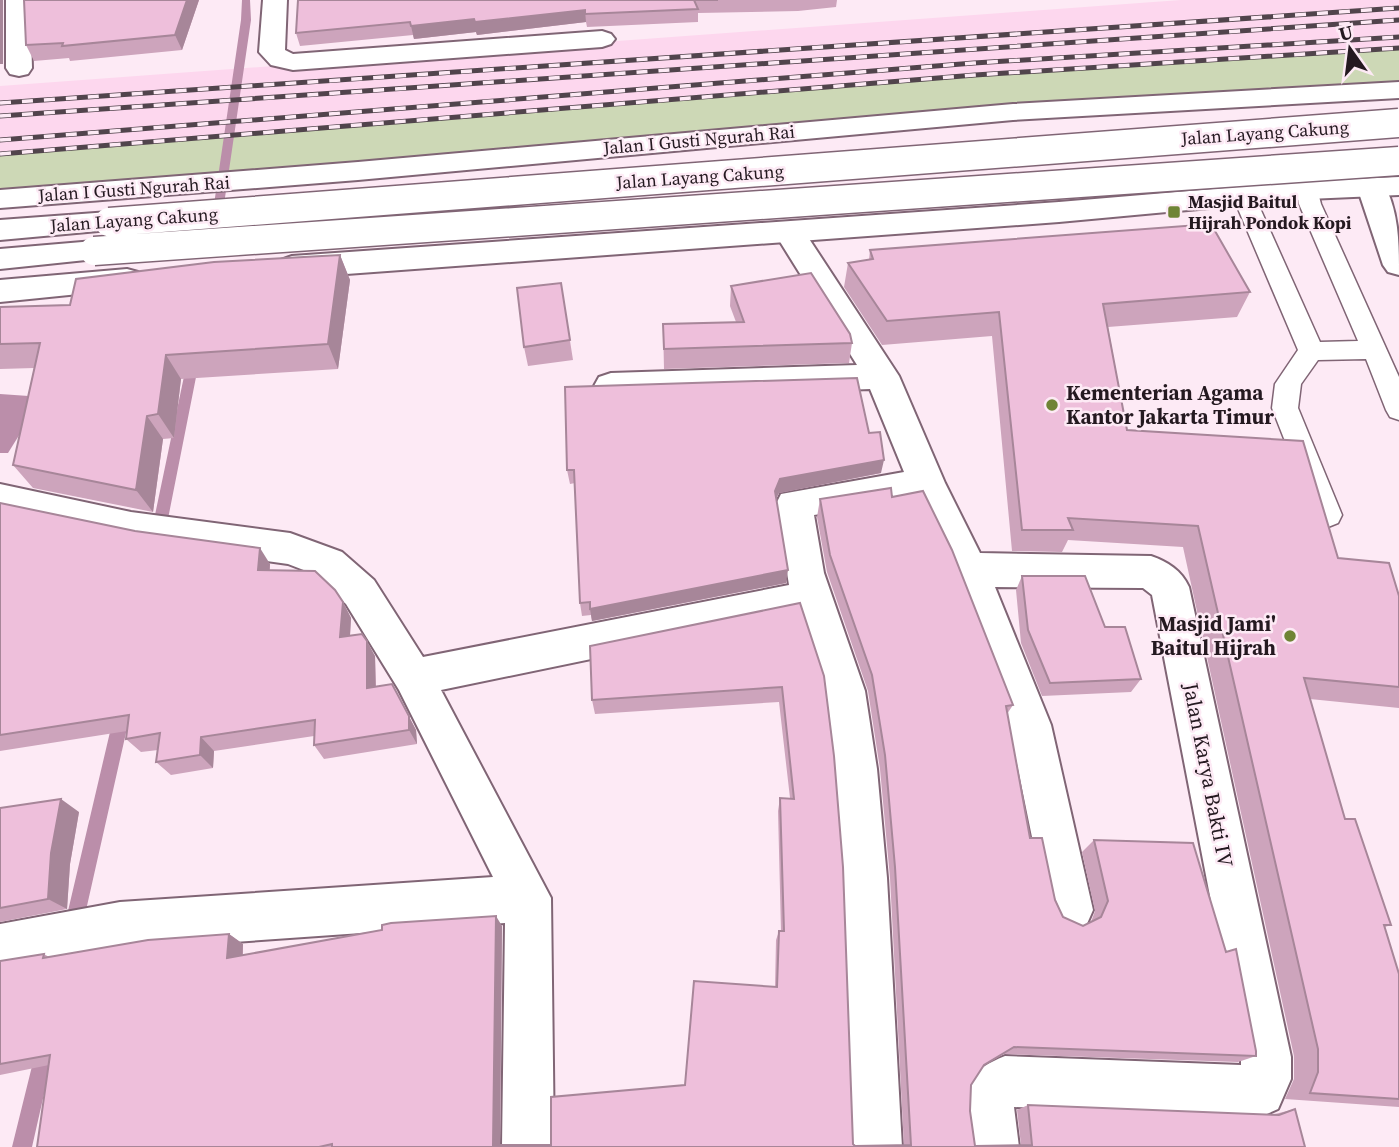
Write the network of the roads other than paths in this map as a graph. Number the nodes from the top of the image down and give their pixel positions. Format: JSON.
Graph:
{"nodes":[{"id":1,"x":282,"y":3,"type":"edge"},
{"id":2,"x":12,"y":14,"type":"edge"},
{"id":3,"x":602,"y":39,"type":"dead end"},
{"id":4,"x":19,"y":68,"type":"dead end"},
{"id":5,"x":1399,"y":90,"type":"edge"},
{"id":6,"x":1013,"y":112,"type":"junction"},
{"id":7,"x":1399,"y":123,"type":"edge"},
{"id":8,"x":1399,"y":161,"type":"edge"},
{"id":9,"x":1385,"y":186,"type":"edge"},
{"id":10,"x":1308,"y":190,"type":"junction"},
{"id":11,"x":1244,"y":197,"type":"junction"},
{"id":12,"x":0,"y":199,"type":"edge"},
{"id":13,"x":1059,"y":212,"type":"junction"},
{"id":14,"x":0,"y":230,"type":"edge"},
{"id":15,"x":789,"y":232,"type":"junction"},
{"id":16,"x":0,"y":259,"type":"edge"},
{"id":17,"x":1399,"y":265,"type":"edge"},
{"id":18,"x":261,"y":269,"type":"edge"},
{"id":19,"x":151,"y":278,"type":"edge"},
{"id":20,"x":0,"y":291,"type":"edge"},
{"id":21,"x":1374,"y":350,"type":"junction"},
{"id":22,"x":1311,"y":351,"type":"junction"},
{"id":23,"x":882,"y":376,"type":"junction"},
{"id":24,"x":611,"y":386,"type":"edge"},
{"id":25,"x":1399,"y":410,"type":"edge"},
{"id":26,"x":927,"y":483,"type":"junction"},
{"id":27,"x":0,"y":499,"type":"edge"},
{"id":28,"x":1328,"y":515,"type":"edge"},
{"id":29,"x":967,"y":566,"type":"junction"},
{"id":30,"x":812,"y":597,"type":"junction"},
{"id":31,"x":413,"y":677,"type":"junction"},
{"id":32,"x":528,"y":898,"type":"junction"},
{"id":33,"x":1070,"y":910,"type":"dead end"},
{"id":34,"x":15,"y":945,"type":"edge"},
{"id":35,"x":528,"y":1147,"type":"edge"},
{"id":36,"x":876,"y":1147,"type":"edge"},
{"id":37,"x":993,"y":1147,"type":"edge"}],
"edges":[{"from":1,"to":3,"type":"street"},
{"from":2,"to":4,"type":"street"},
{"from":5,"to":6,"type":"street","name":"Jalan I Gusti Ngurah Rai"},
{"from":6,"to":12,"type":"street","name":"Jalan I Gusti Ngurah Rai"},
{"from":6,"to":13,"type":"street"},
{"from":7,"to":14,"type":"street","name":"Jalan Layang Cakung","bridge":true},
{"from":8,"to":16,"type":"street","name":"Jalan Layang Cakung","bridge":true},
{"from":9,"to":10,"type":"street"},
{"from":9,"to":17,"type":"street"},
{"from":10,"to":11,"type":"street"},
{"from":10,"to":21,"type":"lane"},
{"from":11,"to":13,"type":"street"},
{"from":11,"to":22,"type":"lane"},
{"from":13,"to":15,"type":"street"},
{"from":15,"to":18,"type":"street"},
{"from":15,"to":23,"type":"street"},
{"from":19,"to":20,"type":"street"},
{"from":21,"to":22,"type":"lane"},
{"from":21,"to":25,"type":"lane"},
{"from":22,"to":28,"type":"lane"},
{"from":23,"to":24,"type":"street"},
{"from":23,"to":26,"type":"street"},
{"from":26,"to":29,"type":"street"},
{"from":26,"to":30,"type":"street"},
{"from":27,"to":31,"type":"street"},
{"from":29,"to":33,"type":"street"},
{"from":29,"to":37,"type":"street","name":"Jalan Karya Bakti IV"},
{"from":30,"to":31,"type":"street"},
{"from":30,"to":36,"type":"street"},
{"from":31,"to":32,"type":"street"},
{"from":32,"to":34,"type":"street"},
{"from":32,"to":35,"type":"street"}]}
